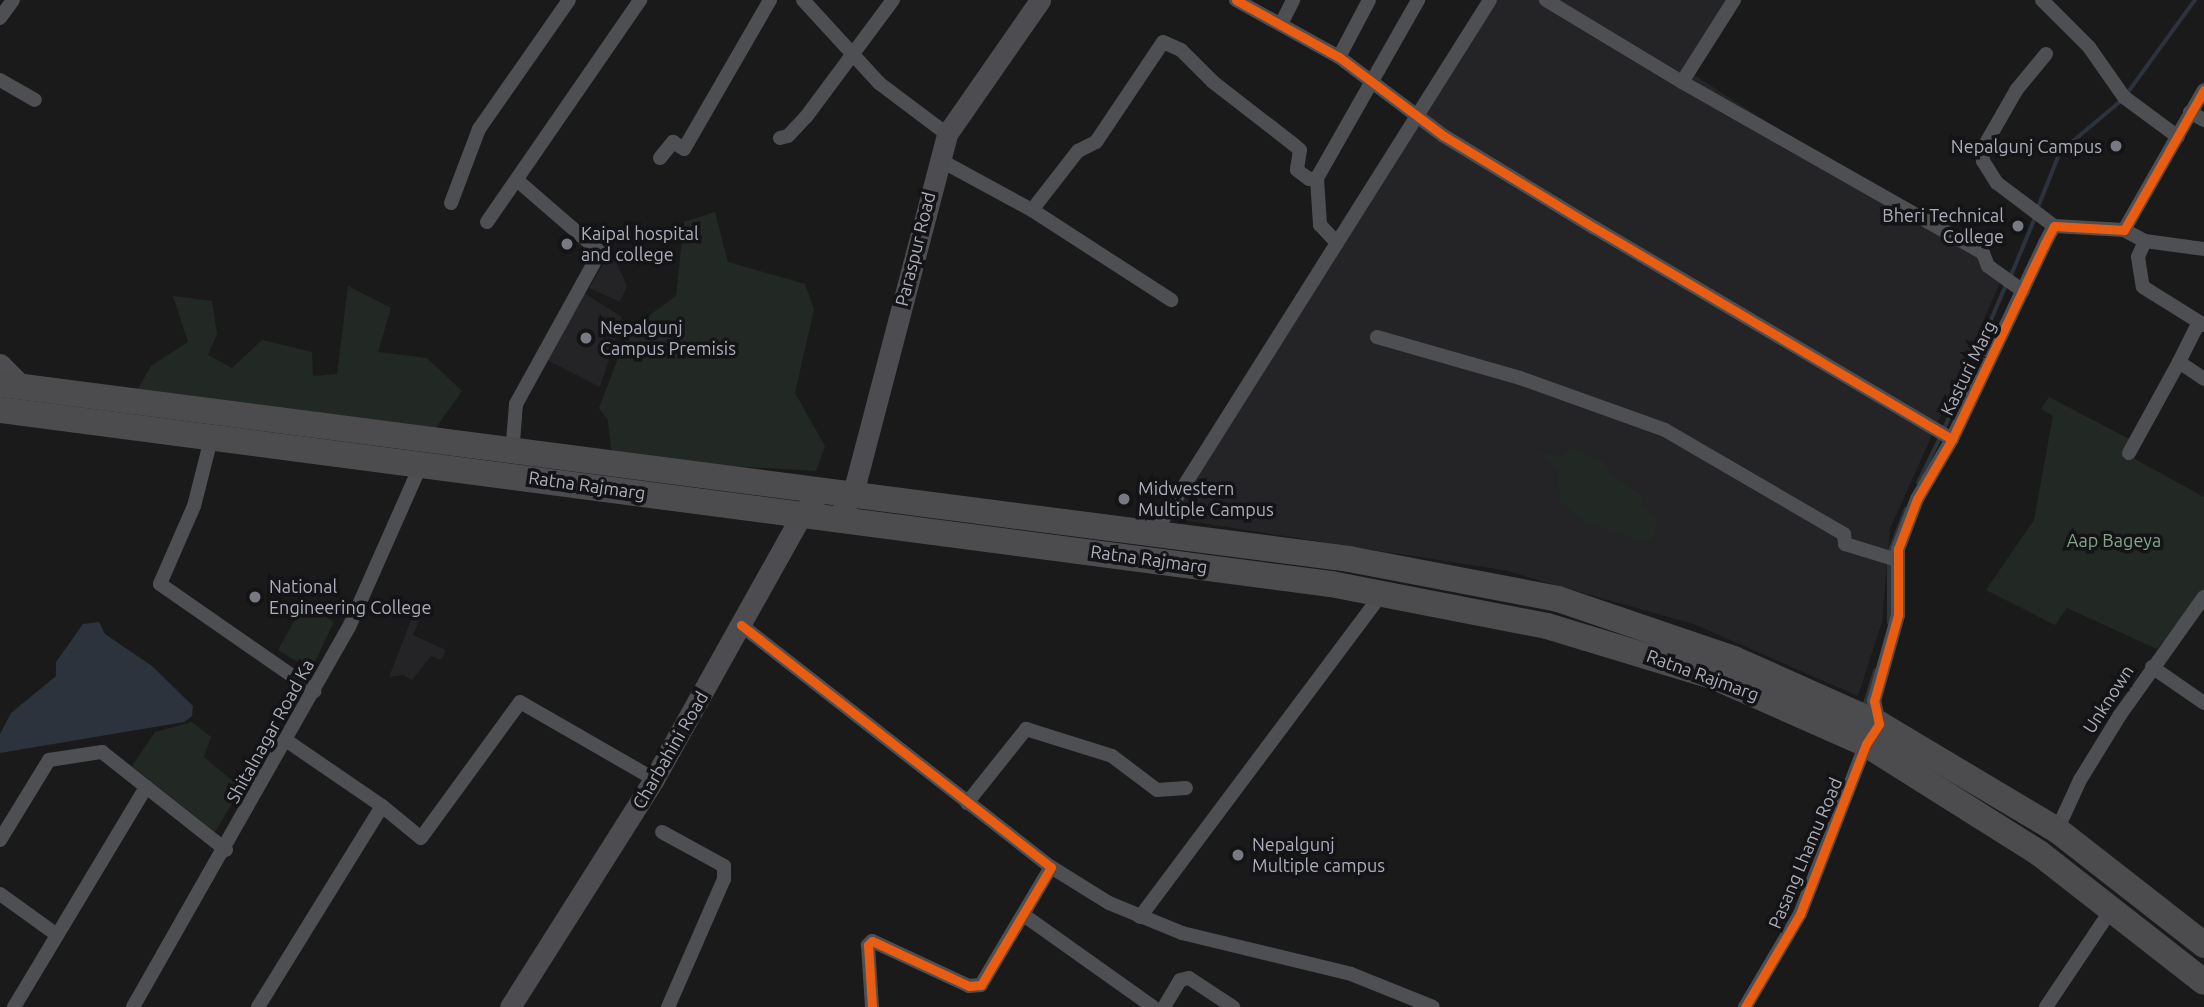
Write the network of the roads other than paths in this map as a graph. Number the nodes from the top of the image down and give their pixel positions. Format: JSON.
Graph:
{"nodes":[{"id":1,"x":13,"y":0,"type":"edge"},
{"id":2,"x":569,"y":0,"type":"edge"},
{"id":3,"x":640,"y":0,"type":"edge"},
{"id":4,"x":770,"y":0,"type":"edge"},
{"id":5,"x":893,"y":0,"type":"edge"},
{"id":6,"x":1040,"y":0,"type":"edge"},
{"id":7,"x":1236,"y":0,"type":"edge"},
{"id":8,"x":1293,"y":0,"type":"edge"},
{"id":9,"x":1369,"y":0,"type":"edge"},
{"id":10,"x":1419,"y":0,"type":"edge"},
{"id":11,"x":1490,"y":0,"type":"edge"},
{"id":12,"x":1546,"y":0,"type":"edge"},
{"id":13,"x":1734,"y":0,"type":"edge"},
{"id":14,"x":2042,"y":0,"type":"edge"},
{"id":15,"x":810,"y":2,"type":"edge"},
{"id":16,"x":0,"y":18,"type":"edge"},
{"id":17,"x":1281,"y":24,"type":"junction"},
{"id":18,"x":2046,"y":54,"type":"dead end"},
{"id":19,"x":851,"y":56,"type":"junction"},
{"id":20,"x":1339,"y":57,"type":"junction"},
{"id":21,"x":0,"y":80,"type":"edge"},
{"id":22,"x":1375,"y":81,"type":"junction"},
{"id":23,"x":1682,"y":82,"type":"junction"},
{"id":24,"x":2204,"y":90,"type":"edge"},
{"id":25,"x":35,"y":100,"type":"dead end"},
{"id":26,"x":2190,"y":112,"type":"junction"},
{"id":27,"x":1418,"y":113,"type":"junction"},
{"id":28,"x":2204,"y":120,"type":"edge"},
{"id":29,"x":947,"y":134,"type":"junction"},
{"id":30,"x":2178,"y":137,"type":"junction"},
{"id":31,"x":780,"y":138,"type":"dead end"},
{"id":32,"x":660,"y":158,"type":"dead end"},
{"id":33,"x":938,"y":159,"type":"junction"},
{"id":34,"x":1317,"y":178,"type":"junction"},
{"id":35,"x":517,"y":180,"type":"junction"},
{"id":36,"x":451,"y":203,"type":"dead end"},
{"id":37,"x":1032,"y":210,"type":"junction"},
{"id":38,"x":487,"y":222,"type":"dead end"},
{"id":39,"x":2054,"y":226,"type":"junction"},
{"id":40,"x":2124,"y":230,"type":"junction"},
{"id":41,"x":2145,"y":242,"type":"junction"},
{"id":42,"x":1336,"y":243,"type":"junction"},
{"id":43,"x":2204,"y":249,"type":"edge"},
{"id":44,"x":2023,"y":291,"type":"junction"},
{"id":45,"x":1171,"y":300,"type":"dead end"},
{"id":46,"x":2202,"y":324,"type":"edge"},
{"id":47,"x":1377,"y":337,"type":"dead end"},
{"id":48,"x":2179,"y":362,"type":"junction"},
{"id":49,"x":0,"y":364,"type":"edge"},
{"id":50,"x":2204,"y":379,"type":"edge"},
{"id":51,"x":11,"y":385,"type":"edge"},
{"id":52,"x":0,"y":410,"type":"edge"},
{"id":53,"x":211,"y":439,"type":"junction"},
{"id":54,"x":1952,"y":439,"type":"junction"},
{"id":55,"x":426,"y":452,"type":"junction"},
{"id":56,"x":2129,"y":453,"type":"dead end"},
{"id":57,"x":512,"y":454,"type":"junction"},
{"id":58,"x":823,"y":489,"type":"junction"},
{"id":59,"x":853,"y":494,"type":"junction"},
{"id":60,"x":803,"y":514,"type":"junction"},
{"id":61,"x":837,"y":519,"type":"junction"},
{"id":62,"x":1153,"y":535,"type":"junction"},
{"id":63,"x":1897,"y":561,"type":"junction"},
{"id":64,"x":1384,"y":591,"type":"junction"},
{"id":65,"x":2204,"y":597,"type":"edge"},
{"id":66,"x":741,"y":625,"type":"junction"},
{"id":67,"x":2152,"y":667,"type":"junction"},
{"id":68,"x":314,"y":691,"type":"junction"},
{"id":69,"x":2204,"y":702,"type":"edge"},
{"id":70,"x":1873,"y":734,"type":"junction"},
{"id":71,"x":287,"y":741,"type":"junction"},
{"id":72,"x":654,"y":779,"type":"junction"},
{"id":73,"x":146,"y":787,"type":"junction"},
{"id":74,"x":1186,"y":788,"type":"dead end"},
{"id":75,"x":967,"y":803,"type":"junction"},
{"id":76,"x":382,"y":806,"type":"junction"},
{"id":77,"x":2057,"y":830,"type":"junction"},
{"id":78,"x":662,"y":832,"type":"dead end"},
{"id":79,"x":0,"y":840,"type":"edge"},
{"id":80,"x":226,"y":850,"type":"junction"},
{"id":81,"x":1051,"y":867,"type":"junction"},
{"id":82,"x":0,"y":894,"type":"edge"},
{"id":83,"x":2113,"y":907,"type":"junction"},
{"id":84,"x":1025,"y":916,"type":"junction"},
{"id":85,"x":1140,"y":917,"type":"junction"},
{"id":86,"x":57,"y":935,"type":"junction"},
{"id":87,"x":2204,"y":945,"type":"edge"},
{"id":88,"x":2204,"y":982,"type":"edge"},
{"id":89,"x":139,"y":1005,"type":"edge"},
{"id":90,"x":14,"y":1007,"type":"edge"},
{"id":91,"x":258,"y":1007,"type":"edge"},
{"id":92,"x":510,"y":1007,"type":"edge"},
{"id":93,"x":668,"y":1007,"type":"edge"},
{"id":94,"x":872,"y":1007,"type":"edge"},
{"id":95,"x":1153,"y":1007,"type":"edge"},
{"id":96,"x":1164,"y":1007,"type":"edge"},
{"id":97,"x":1233,"y":1007,"type":"edge"},
{"id":98,"x":1433,"y":1007,"type":"edge"},
{"id":99,"x":1745,"y":1007,"type":"edge"},
{"id":100,"x":2046,"y":1007,"type":"edge"}],
"edges":[{"from":1,"to":16,"type":"street"},
{"from":2,"to":36,"type":"street"},
{"from":3,"to":35,"type":"street"},
{"from":4,"to":32,"type":"street"},
{"from":5,"to":19,"type":"street"},
{"from":6,"to":29,"type":"main road","name":"Paraspur Road"},
{"from":7,"to":17,"type":"street"},
{"from":8,"to":17,"type":"street"},
{"from":9,"to":20,"type":"street"},
{"from":10,"to":22,"type":"street"},
{"from":11,"to":27,"type":"street"},
{"from":12,"to":23,"type":"street"},
{"from":13,"to":23,"type":"street"},
{"from":14,"to":30,"type":"street"},
{"from":15,"to":19,"type":"street"},
{"from":17,"to":20,"type":"street"},
{"from":18,"to":39,"type":"street"},
{"from":19,"to":29,"type":"street"},
{"from":19,"to":31,"type":"street"},
{"from":20,"to":22,"type":"street"},
{"from":21,"to":25,"type":"street"},
{"from":22,"to":27,"type":"street"},
{"from":22,"to":34,"type":"street"},
{"from":23,"to":44,"type":"street"},
{"from":24,"to":26,"type":"street"},
{"from":26,"to":28,"type":"street"},
{"from":26,"to":30,"type":"street"},
{"from":27,"to":42,"type":"street"},
{"from":27,"to":54,"type":"street"},
{"from":29,"to":33,"type":"main road","name":"Paraspur Road"},
{"from":30,"to":40,"type":"street"},
{"from":33,"to":37,"type":"street"},
{"from":33,"to":59,"type":"main road","name":"Paraspur Road"},
{"from":34,"to":37,"type":"street"},
{"from":34,"to":42,"type":"street"},
{"from":35,"to":38,"type":"street"},
{"from":35,"to":57,"type":"street"},
{"from":37,"to":45,"type":"street"},
{"from":39,"to":40,"type":"street"},
{"from":39,"to":44,"type":"street","name":"Kasturi Marg"},
{"from":40,"to":41,"type":"street"},
{"from":41,"to":43,"type":"street"},
{"from":41,"to":46,"type":"street"},
{"from":42,"to":62,"type":"street"},
{"from":44,"to":54,"type":"street","name":"Kasturi Marg"},
{"from":46,"to":48,"type":"street"},
{"from":47,"to":63,"type":"street"},
{"from":48,"to":50,"type":"street"},
{"from":48,"to":56,"type":"street"},
{"from":49,"to":51,"type":"main road"},
{"from":51,"to":55,"type":"highway","name":"Ratna Rajmarg"},
{"from":52,"to":53,"type":"highway","name":"Ratna Rajmarg"},
{"from":53,"to":55,"type":"highway","name":"Ratna Rajmarg"},
{"from":53,"to":68,"type":"street"},
{"from":54,"to":63,"type":"street","name":"Kasturi Marg"},
{"from":55,"to":57,"type":"highway","name":"Ratna Rajmarg"},
{"from":55,"to":60,"type":"highway","name":"Ratna Rajmarg"},
{"from":55,"to":68,"type":"street","name":"Shitalnagar Road Ka"},
{"from":57,"to":58,"type":"highway","name":"Ratna Rajmarg"},
{"from":58,"to":59,"type":"highway","name":"Ratna Rajmarg"},
{"from":58,"to":60,"type":"main road","name":"Charbahini Road"},
{"from":59,"to":61,"type":"main road","name":"Paraspur Road"},
{"from":59,"to":62,"type":"highway","name":"Ratna Rajmarg"},
{"from":60,"to":61,"type":"highway","name":"Ratna Rajmarg"},
{"from":60,"to":66,"type":"main road","name":"Charbahini Road"},
{"from":61,"to":64,"type":"highway","name":"Ratna Rajmarg"},
{"from":62,"to":70,"type":"highway","name":"Ratna Rajmarg"},
{"from":63,"to":70,"type":"street","name":"Kasturi Marg"},
{"from":64,"to":70,"type":"highway","name":"Ratna Rajmarg"},
{"from":64,"to":85,"type":"street"},
{"from":65,"to":67,"type":"street","name":"Unknown"},
{"from":66,"to":72,"type":"main road","name":"Charbahini Road"},
{"from":66,"to":75,"type":"street"},
{"from":67,"to":69,"type":"street"},
{"from":67,"to":77,"type":"street","name":"Unknown"},
{"from":68,"to":71,"type":"street","name":"Shitalnagar Road Ka"},
{"from":70,"to":77,"type":"highway","name":"Ratna Rajmarg"},
{"from":70,"to":83,"type":"highway","name":"Ratna Rajmarg"},
{"from":70,"to":99,"type":"street","name":"Pasang Lhamu Road"},
{"from":71,"to":76,"type":"street"},
{"from":71,"to":80,"type":"street","name":"Shitalnagar Road Ka"},
{"from":72,"to":76,"type":"street"},
{"from":72,"to":92,"type":"main road","name":"Charbahini Road"},
{"from":73,"to":79,"type":"street"},
{"from":73,"to":80,"type":"street"},
{"from":73,"to":86,"type":"street"},
{"from":74,"to":75,"type":"street"},
{"from":75,"to":81,"type":"street"},
{"from":76,"to":91,"type":"street"},
{"from":77,"to":87,"type":"highway","name":"Ratna Rajmarg"},
{"from":78,"to":93,"type":"street"},
{"from":80,"to":89,"type":"street","name":"Shitalnagar Road Ka"},
{"from":81,"to":84,"type":"street"},
{"from":81,"to":85,"type":"street"},
{"from":82,"to":86,"type":"street"},
{"from":83,"to":88,"type":"highway","name":"Ratna Rajmarg"},
{"from":83,"to":100,"type":"street"},
{"from":84,"to":94,"type":"street"},
{"from":84,"to":95,"type":"street"},
{"from":85,"to":98,"type":"street"},
{"from":86,"to":90,"type":"street"},
{"from":96,"to":97,"type":"street"}]}
